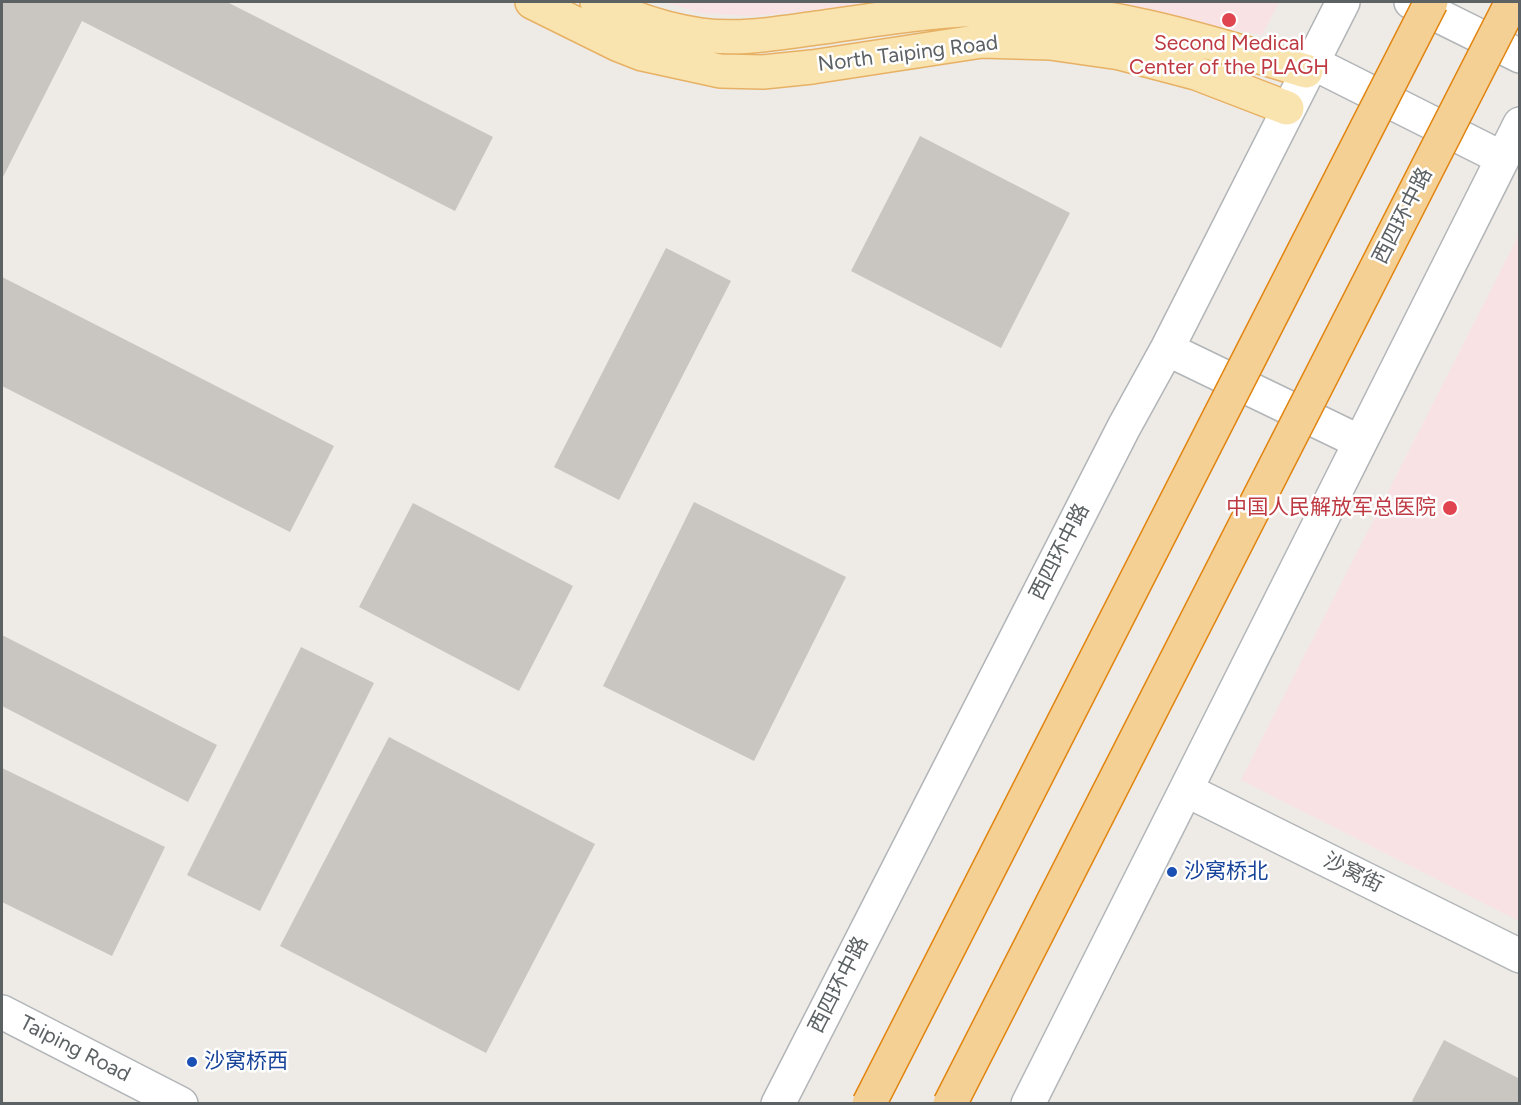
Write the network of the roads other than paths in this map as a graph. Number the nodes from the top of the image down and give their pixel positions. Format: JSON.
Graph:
{"nodes":[{"id":1,"x":532,"y":2,"type":"edge"},
{"id":2,"x":597,"y":2,"type":"edge"},
{"id":3,"x":1342,"y":2,"type":"edge"},
{"id":4,"x":1411,"y":2,"type":"edge"},
{"id":5,"x":1431,"y":2,"type":"edge"},
{"id":6,"x":1512,"y":2,"type":"edge"},
{"id":7,"x":1520,"y":56,"type":"edge"},
{"id":8,"x":1309,"y":66,"type":"junction"},
{"id":9,"x":1287,"y":108,"type":"junction"},
{"id":10,"x":1520,"y":124,"type":"edge"},
{"id":11,"x":1503,"y":158,"type":"junction"},
{"id":12,"x":1167,"y":348,"type":"junction"},
{"id":13,"x":1360,"y":442,"type":"junction"},
{"id":14,"x":1186,"y":790,"type":"junction"},
{"id":15,"x":1520,"y":956,"type":"edge"},
{"id":16,"x":2,"y":1012,"type":"edge"},
{"id":17,"x":181,"y":1104,"type":"edge"},
{"id":18,"x":778,"y":1104,"type":"edge"},
{"id":19,"x":869,"y":1104,"type":"edge"},
{"id":20,"x":950,"y":1104,"type":"edge"},
{"id":21,"x":1028,"y":1104,"type":"edge"}],
"edges":[{"from":1,"to":9,"type":"main road","name":"North Taiping Road"},
{"from":2,"to":8,"type":"main road","name":"North Taiping Road"},
{"from":3,"to":8,"type":"street","name":"西四环中路"},
{"from":4,"to":7,"type":"street"},
{"from":5,"to":19,"type":"highway","bridge":true},
{"from":6,"to":20,"type":"highway","name":"西四环中路","bridge":true},
{"from":8,"to":9,"type":"street","name":"西四环中路"},
{"from":8,"to":11,"type":"street"},
{"from":9,"to":12,"type":"street","name":"西四环中路"},
{"from":10,"to":11,"type":"street"},
{"from":11,"to":13,"type":"street"},
{"from":12,"to":13,"type":"street"},
{"from":12,"to":18,"type":"street","name":"西四环中路"},
{"from":13,"to":14,"type":"street"},
{"from":14,"to":15,"type":"street","name":"沙窝街"},
{"from":14,"to":21,"type":"street"},
{"from":16,"to":17,"type":"street","name":"Taiping Road"}]}
